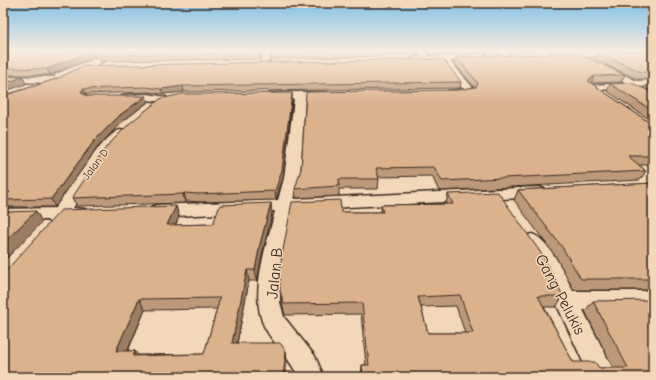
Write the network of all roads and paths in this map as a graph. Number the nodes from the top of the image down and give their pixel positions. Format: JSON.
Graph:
{"nodes":[{"id":1,"x":79,"y":69,"type":"edge"},
{"id":2,"x":452,"y":69,"type":"edge"},
{"id":3,"x":602,"y":69,"type":"edge"},
{"id":4,"x":3,"y":79,"type":"edge"},
{"id":5,"x":54,"y":80,"type":"junction"},
{"id":6,"x":653,"y":83,"type":"edge"},
{"id":7,"x":633,"y":85,"type":"junction"},
{"id":8,"x":26,"y":91,"type":"edge"},
{"id":9,"x":440,"y":93,"type":"edge"},
{"id":10,"x":337,"y":94,"type":"edge"},
{"id":11,"x":300,"y":95,"type":"junction"},
{"id":12,"x":648,"y":95,"type":"edge"},
{"id":13,"x":261,"y":96,"type":"edge"},
{"id":14,"x":112,"y":98,"type":"edge"},
{"id":15,"x":606,"y":98,"type":"edge"},
{"id":16,"x":151,"y":107,"type":"edge"},
{"id":17,"x":127,"y":126,"type":"edge"},
{"id":18,"x":553,"y":191,"type":"edge"},
{"id":19,"x":499,"y":194,"type":"junction"},
{"id":20,"x":284,"y":206,"type":"junction"},
{"id":21,"x":144,"y":212,"type":"edge"},
{"id":22,"x":91,"y":213,"type":"edge"},
{"id":23,"x":61,"y":214,"type":"junction"},
{"id":24,"x":3,"y":215,"type":"edge"},
{"id":25,"x":46,"y":230,"type":"edge"},
{"id":26,"x":653,"y":300,"type":"edge"},
{"id":27,"x":566,"y":301,"type":"junction"},
{"id":28,"x":311,"y":377,"type":"edge"},
{"id":29,"x":604,"y":377,"type":"edge"}],
"edges":[{"from":1,"to":5,"type":"street"},
{"from":2,"to":9,"type":"street"},
{"from":3,"to":7,"type":"street"},
{"from":4,"to":5,"type":"street"},
{"from":5,"to":8,"type":"street"},
{"from":6,"to":7,"type":"street"},
{"from":7,"to":12,"type":"street"},
{"from":7,"to":15,"type":"street"},
{"from":10,"to":11,"type":"street"},
{"from":11,"to":13,"type":"street"},
{"from":11,"to":20,"type":"street","name":"Jalan B"},
{"from":14,"to":16,"type":"street"},
{"from":17,"to":23,"type":"street","name":"Jalan D"},
{"from":18,"to":19,"type":"street"},
{"from":19,"to":20,"type":"street"},
{"from":19,"to":27,"type":"street","name":"Gang Pelukis"},
{"from":20,"to":21,"type":"street"},
{"from":20,"to":28,"type":"street","name":"Jalan B"},
{"from":22,"to":23,"type":"street"},
{"from":23,"to":24,"type":"street"},
{"from":23,"to":25,"type":"street","name":"Jalan D"},
{"from":26,"to":27,"type":"street"},
{"from":27,"to":29,"type":"street","name":"Gang Pelukis"}]}
